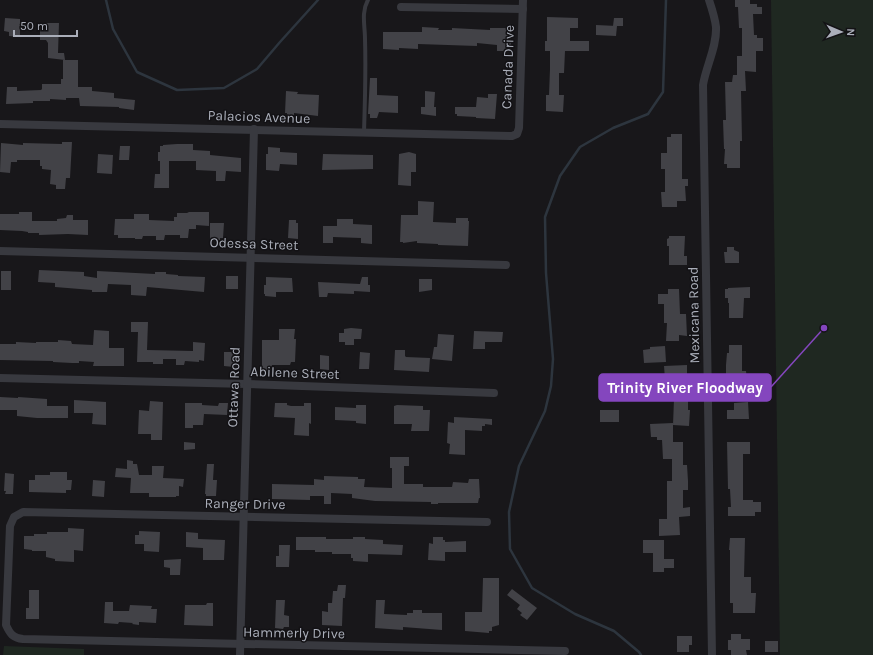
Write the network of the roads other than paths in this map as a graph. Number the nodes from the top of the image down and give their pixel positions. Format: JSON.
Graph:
{"nodes":[{"id":1,"x":368,"y":0,"type":"edge"},
{"id":2,"x":523,"y":0,"type":"edge"},
{"id":3,"x":710,"y":0,"type":"edge"},
{"id":4,"x":401,"y":7,"type":"dead end"},
{"id":5,"x":523,"y":10,"type":"junction"},
{"id":6,"x":0,"y":124,"type":"edge"},
{"id":7,"x":254,"y":130,"type":"junction"},
{"id":8,"x":364,"y":133,"type":"junction"},
{"id":9,"x":517,"y":134,"type":"joint"},
{"id":10,"x":0,"y":251,"type":"edge"},
{"id":11,"x":250,"y":257,"type":"junction"},
{"id":12,"x":506,"y":265,"type":"dead end"},
{"id":13,"x":0,"y":378,"type":"edge"},
{"id":14,"x":247,"y":384,"type":"junction"},
{"id":15,"x":494,"y":393,"type":"dead end"},
{"id":16,"x":244,"y":517,"type":"junction"},
{"id":17,"x":487,"y":522,"type":"dead end"},
{"id":18,"x":4,"y":560,"type":"edge"},
{"id":19,"x":241,"y":644,"type":"junction"},
{"id":20,"x":566,"y":653,"type":"edge"},
{"id":21,"x":240,"y":655,"type":"edge"},
{"id":22,"x":712,"y":655,"type":"edge"}],
"edges":[{"from":1,"to":8,"type":"lane"},
{"from":2,"to":5,"type":"street","name":"Canada Drive"},
{"from":3,"to":22,"type":"street","name":"Mexicana Road"},
{"from":4,"to":5,"type":"street"},
{"from":5,"to":9,"type":"street","name":"Canada Drive"},
{"from":6,"to":7,"type":"street","name":"Palacios Avenue"},
{"from":7,"to":8,"type":"street","name":"Palacios Avenue"},
{"from":7,"to":11,"type":"street","name":"Ottawa Road"},
{"from":8,"to":9,"type":"street","name":"Palacios Avenue"},
{"from":10,"to":11,"type":"street","name":"Odessa Street"},
{"from":11,"to":12,"type":"street","name":"Odessa Street"},
{"from":11,"to":14,"type":"street","name":"Ottawa Road"},
{"from":13,"to":14,"type":"street","name":"Abilene Street"},
{"from":14,"to":15,"type":"street","name":"Abilene Street"},
{"from":14,"to":16,"type":"street","name":"Ottawa Road"},
{"from":16,"to":17,"type":"street","name":"Ranger Drive"},
{"from":16,"to":18,"type":"street","name":"Ranger Drive"},
{"from":16,"to":19,"type":"street","name":"Ottawa Road"},
{"from":18,"to":19,"type":"street","name":"Hammerly Drive"},
{"from":19,"to":20,"type":"street","name":"Hammerly Drive"},
{"from":19,"to":21,"type":"street","name":"Ottawa Road"}]}
